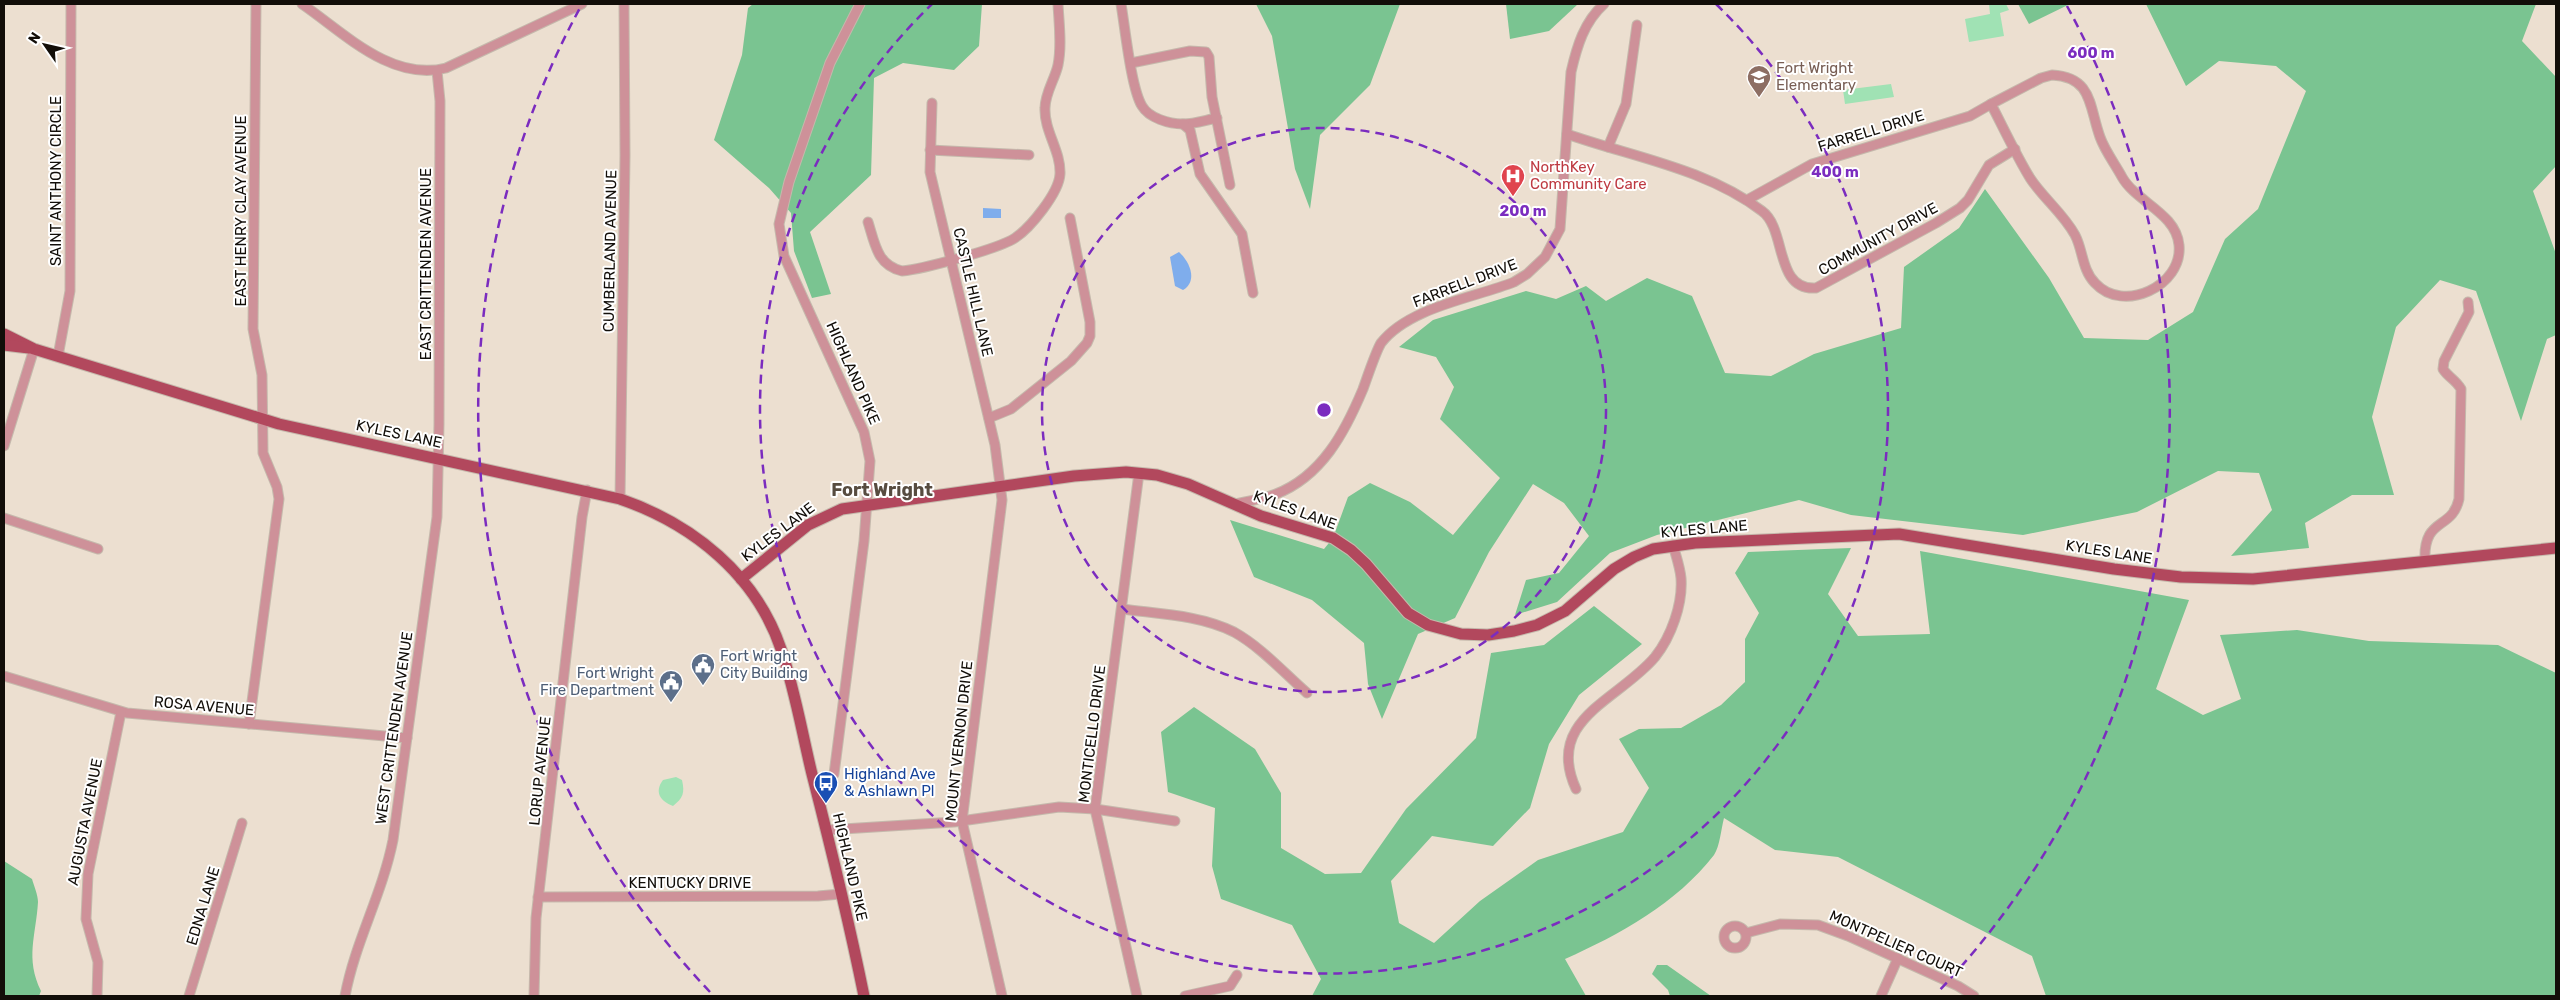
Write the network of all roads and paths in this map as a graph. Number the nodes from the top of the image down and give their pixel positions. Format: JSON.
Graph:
{"nodes":[{"id":1,"x":71,"y":4,"type":"edge"},
{"id":2,"x":256,"y":4,"type":"edge"},
{"id":3,"x":302,"y":4,"type":"edge"},
{"id":4,"x":582,"y":4,"type":"edge"},
{"id":5,"x":624,"y":4,"type":"edge"},
{"id":6,"x":860,"y":4,"type":"edge"},
{"id":7,"x":1058,"y":4,"type":"edge"},
{"id":8,"x":1121,"y":4,"type":"edge"},
{"id":9,"x":1604,"y":4,"type":"edge"},
{"id":10,"x":1637,"y":25,"type":"dead end"},
{"id":11,"x":1131,"y":63,"type":"junction"},
{"id":12,"x":437,"y":70,"type":"junction"},
{"id":13,"x":932,"y":103,"type":"dead end"},
{"id":14,"x":1991,"y":104,"type":"junction"},
{"id":15,"x":1217,"y":118,"type":"junction"},
{"id":16,"x":1183,"y":124,"type":"junction"},
{"id":17,"x":1567,"y":134,"type":"junction"},
{"id":18,"x":1608,"y":148,"type":"junction"},
{"id":19,"x":2015,"y":148,"type":"junction"},
{"id":20,"x":930,"y":150,"type":"junction"},
{"id":21,"x":1028,"y":155,"type":"dead end"},
{"id":22,"x":1230,"y":185,"type":"dead end"},
{"id":23,"x":1747,"y":200,"type":"junction"},
{"id":24,"x":1070,"y":218,"type":"dead end"},
{"id":25,"x":868,"y":222,"type":"dead end"},
{"id":26,"x":952,"y":258,"type":"junction"},
{"id":27,"x":1253,"y":293,"type":"dead end"},
{"id":28,"x":2468,"y":302,"type":"dead end"},
{"id":29,"x":4,"y":334,"type":"edge"},
{"id":30,"x":4,"y":345,"type":"edge"},
{"id":31,"x":34,"y":348,"type":"junction"},
{"id":32,"x":58,"y":356,"type":"junction"},
{"id":33,"x":262,"y":418,"type":"junction"},
{"id":34,"x":989,"y":418,"type":"junction"},
{"id":35,"x":4,"y":446,"type":"edge"},
{"id":36,"x":438,"y":457,"type":"junction"},
{"id":37,"x":1139,"y":473,"type":"junction"},
{"id":38,"x":1002,"y":486,"type":"junction"},
{"id":39,"x":587,"y":490,"type":"junction"},
{"id":40,"x":620,"y":499,"type":"junction"},
{"id":41,"x":1235,"y":504,"type":"junction"},
{"id":42,"x":866,"y":505,"type":"junction"},
{"id":43,"x":4,"y":518,"type":"edge"},
{"id":44,"x":1673,"y":545,"type":"junction"},
{"id":45,"x":2556,"y":548,"type":"edge"},
{"id":46,"x":98,"y":549,"type":"dead end"},
{"id":47,"x":2425,"y":561,"type":"junction"},
{"id":48,"x":742,"y":579,"type":"junction"},
{"id":49,"x":1122,"y":609,"type":"junction"},
{"id":50,"x":4,"y":676,"type":"edge"},
{"id":51,"x":1308,"y":693,"type":"dead end"},
{"id":52,"x":122,"y":712,"type":"junction"},
{"id":53,"x":249,"y":724,"type":"junction"},
{"id":54,"x":407,"y":738,"type":"junction"},
{"id":55,"x":834,"y":774,"type":"dead end"},
{"id":56,"x":1576,"y":789,"type":"dead end"},
{"id":57,"x":1095,"y":809,"type":"junction"},
{"id":58,"x":962,"y":821,"type":"junction"},
{"id":59,"x":1175,"y":821,"type":"dead end"},
{"id":60,"x":242,"y":823,"type":"dead end"},
{"id":61,"x":827,"y":830,"type":"junction"},
{"id":62,"x":841,"y":894,"type":"junction"},
{"id":63,"x":538,"y":897,"type":"junction"},
{"id":64,"x":1746,"y":933,"type":"dead end"},
{"id":65,"x":1898,"y":958,"type":"junction"},
{"id":66,"x":1237,"y":975,"type":"dead end"},
{"id":67,"x":96,"y":996,"type":"edge"},
{"id":68,"x":189,"y":996,"type":"edge"},
{"id":69,"x":345,"y":996,"type":"edge"},
{"id":70,"x":534,"y":996,"type":"edge"},
{"id":71,"x":864,"y":996,"type":"edge"},
{"id":72,"x":1002,"y":996,"type":"edge"},
{"id":73,"x":1137,"y":996,"type":"edge"},
{"id":74,"x":1186,"y":996,"type":"edge"},
{"id":75,"x":1880,"y":996,"type":"edge"},
{"id":76,"x":1974,"y":996,"type":"edge"}],
"edges":[{"from":1,"to":32,"type":"street","name":"SAINT ANTHONY CIRCLE"},
{"from":2,"to":33,"type":"street","name":"EAST HENRY CLAY AVENUE"},
{"from":3,"to":12,"type":"street"},
{"from":4,"to":12,"type":"street"},
{"from":5,"to":40,"type":"street","name":"CUMBERLAND AVENUE"},
{"from":6,"to":42,"type":"street","name":"HIGHLAND PIKE"},
{"from":7,"to":26,"type":"street"},
{"from":8,"to":11,"type":"street"},
{"from":9,"to":17,"type":"street","name":"FARRELL DRIVE"},
{"from":10,"to":18,"type":"street"},
{"from":11,"to":15,"type":"street"},
{"from":11,"to":16,"type":"street"},
{"from":12,"to":36,"type":"street","name":"EAST CRITTENDEN AVENUE"},
{"from":13,"to":20,"type":"street","name":"CASTLE HILL LANE"},
{"from":14,"to":19,"type":"street","name":"FARRELL DRIVE"},
{"from":14,"to":19,"type":"street","name":"FARRELL DRIVE"},
{"from":14,"to":23,"type":"street","name":"FARRELL DRIVE"},
{"from":15,"to":16,"type":"street"},
{"from":15,"to":22,"type":"street"},
{"from":16,"to":27,"type":"street"},
{"from":17,"to":18,"type":"street"},
{"from":17,"to":41,"type":"street","name":"FARRELL DRIVE"},
{"from":18,"to":23,"type":"street"},
{"from":19,"to":23,"type":"street","name":"COMMUNITY DRIVE"},
{"from":20,"to":21,"type":"street"},
{"from":20,"to":26,"type":"street","name":"CASTLE HILL LANE"},
{"from":24,"to":34,"type":"street"},
{"from":25,"to":26,"type":"street"},
{"from":26,"to":34,"type":"street","name":"CASTLE HILL LANE"},
{"from":28,"to":47,"type":"street"},
{"from":29,"to":31,"type":"main road","name":"KYLES LANE"},
{"from":30,"to":31,"type":"main road","name":"KYLES LANE"},
{"from":31,"to":32,"type":"main road","name":"KYLES LANE"},
{"from":31,"to":35,"type":"street"},
{"from":32,"to":33,"type":"main road","name":"KYLES LANE"},
{"from":33,"to":36,"type":"main road","name":"KYLES LANE"},
{"from":33,"to":53,"type":"street","name":"EAST HENRY CLAY AVENUE"},
{"from":34,"to":38,"type":"street","name":"CASTLE HILL LANE"},
{"from":36,"to":39,"type":"main road","name":"KYLES LANE"},
{"from":36,"to":54,"type":"street","name":"WEST CRITTENDEN AVENUE"},
{"from":37,"to":38,"type":"main road","name":"KYLES LANE"},
{"from":37,"to":41,"type":"main road","name":"KYLES LANE"},
{"from":37,"to":49,"type":"street","name":"MONTICELLO DRIVE"},
{"from":38,"to":42,"type":"main road","name":"KYLES LANE"},
{"from":38,"to":58,"type":"street","name":"MOUNT VERNON DRIVE"},
{"from":39,"to":40,"type":"main road","name":"KYLES LANE"},
{"from":39,"to":63,"type":"street","name":"LORUP AVENUE"},
{"from":40,"to":48,"type":"main road","name":"KYLES LANE"},
{"from":41,"to":44,"type":"main road","name":"KYLES LANE"},
{"from":42,"to":48,"type":"main road","name":"KYLES LANE"},
{"from":42,"to":55,"type":"street","name":"HIGHLAND PIKE"},
{"from":43,"to":46,"type":"street"},
{"from":44,"to":47,"type":"main road","name":"KYLES LANE"},
{"from":44,"to":56,"type":"street"},
{"from":45,"to":47,"type":"main road","name":"KYLES LANE"},
{"from":48,"to":61,"type":"main road","name":"HIGHLAND PIKE"},
{"from":49,"to":51,"type":"street"},
{"from":49,"to":57,"type":"street","name":"MONTICELLO DRIVE"},
{"from":50,"to":52,"type":"street","name":"ROSA AVENUE"},
{"from":52,"to":53,"type":"street","name":"ROSA AVENUE"},
{"from":52,"to":67,"type":"street","name":"AUGUSTA AVENUE"},
{"from":53,"to":54,"type":"street","name":"ROSA AVENUE"},
{"from":54,"to":69,"type":"street","name":"WEST CRITTENDEN AVENUE"},
{"from":57,"to":58,"type":"street"},
{"from":57,"to":59,"type":"street"},
{"from":57,"to":73,"type":"street","name":"MONTICELLO DRIVE"},
{"from":58,"to":61,"type":"street"},
{"from":58,"to":72,"type":"street","name":"MOUNT VERNON DRIVE"},
{"from":60,"to":68,"type":"street","name":"EDNA LANE"},
{"from":61,"to":62,"type":"main road","name":"HIGHLAND PIKE"},
{"from":62,"to":63,"type":"street","name":"KENTUCKY DRIVE"},
{"from":62,"to":71,"type":"main road","name":"HIGHLAND PIKE"},
{"from":63,"to":70,"type":"street","name":"LORUP AVENUE"},
{"from":64,"to":65,"type":"street","name":"MONTPELIER COURT"},
{"from":65,"to":75,"type":"street"},
{"from":65,"to":76,"type":"street","name":"MONTPELIER COURT"},
{"from":66,"to":74,"type":"street"}]}
